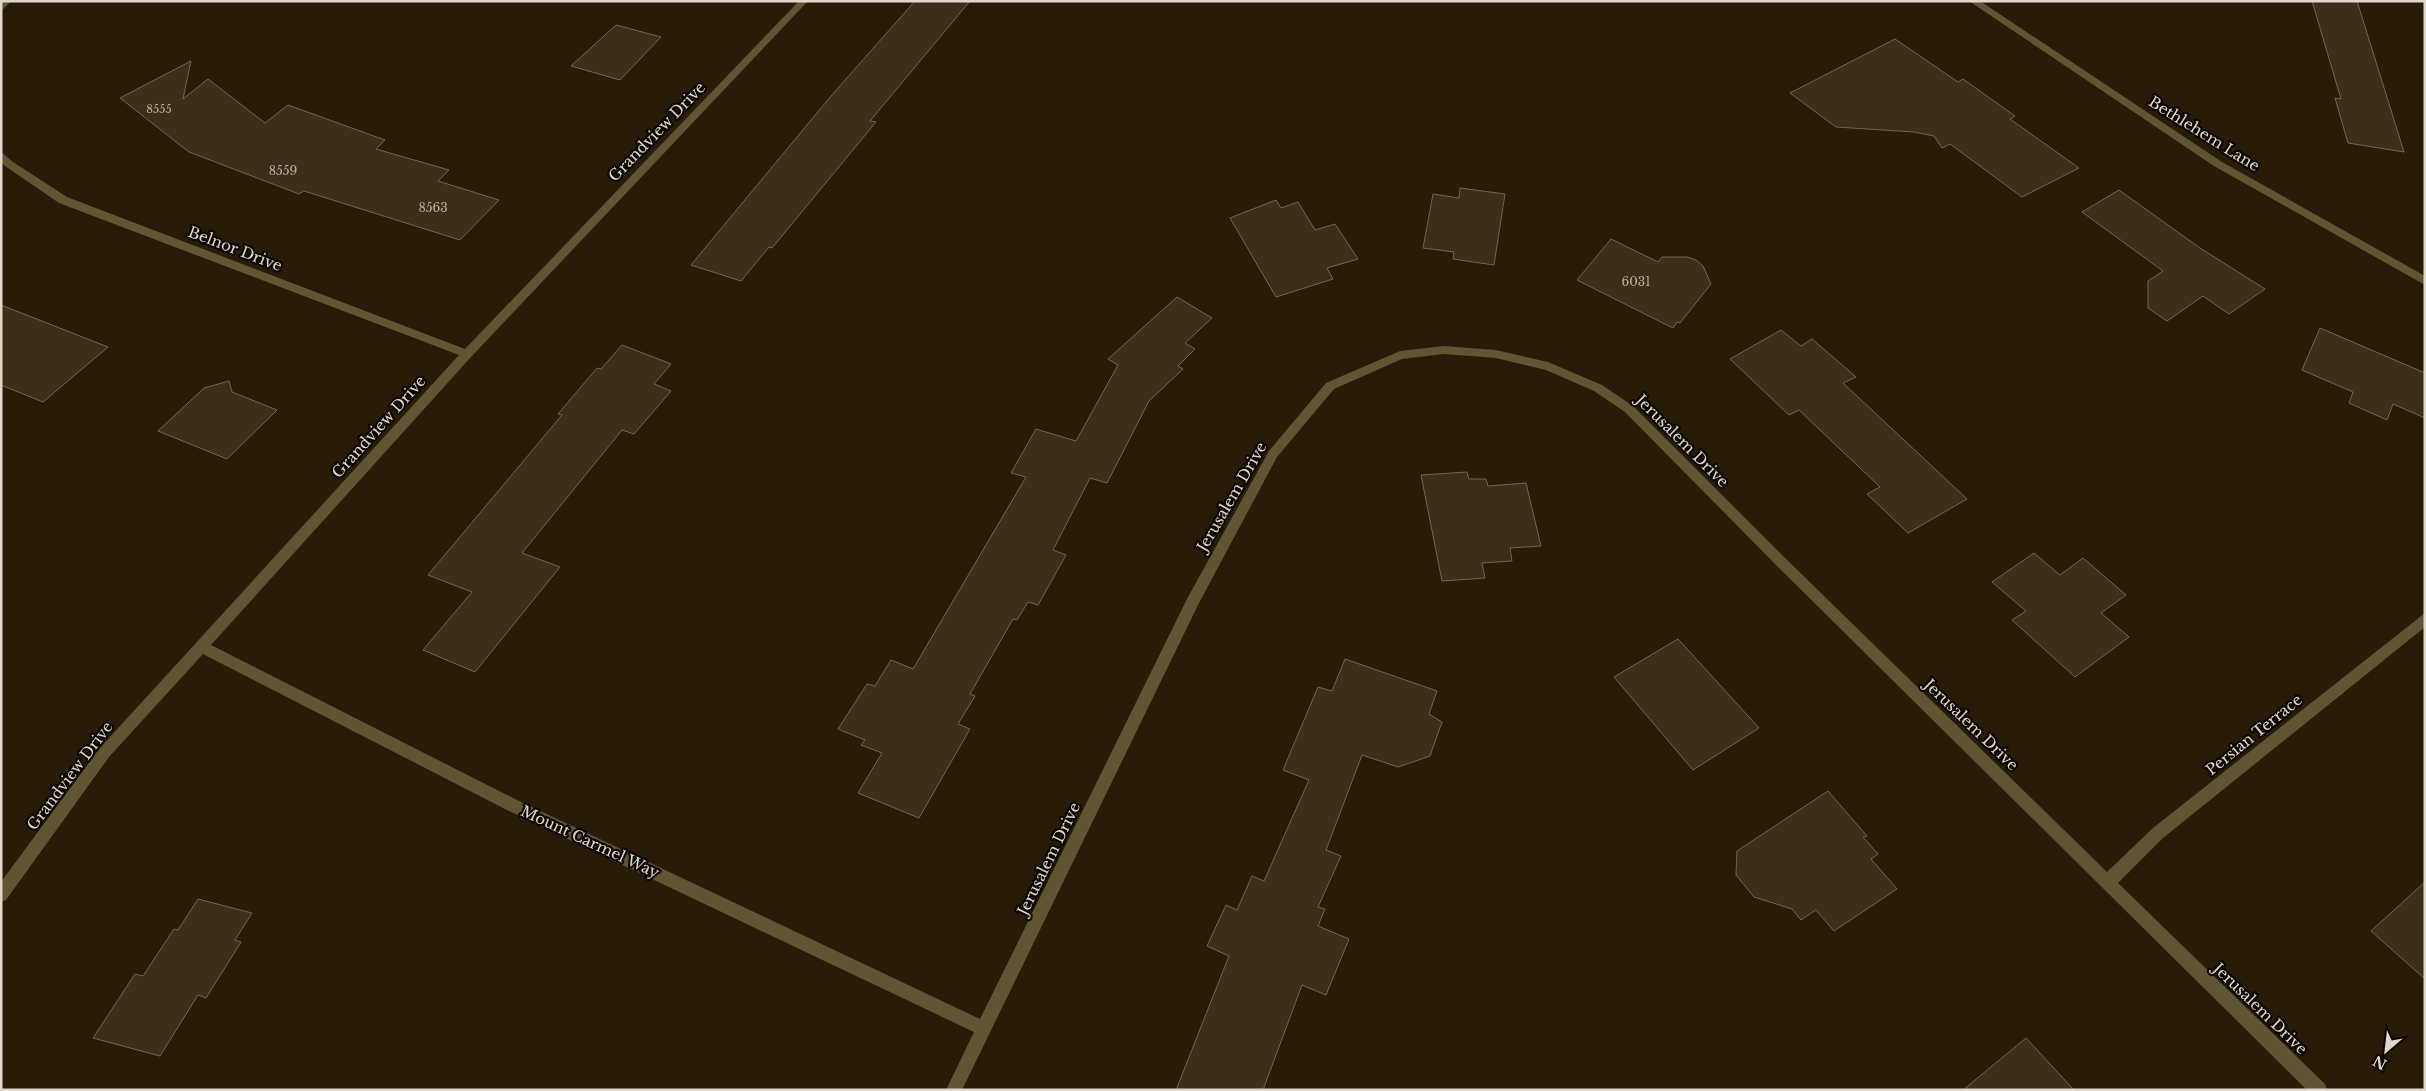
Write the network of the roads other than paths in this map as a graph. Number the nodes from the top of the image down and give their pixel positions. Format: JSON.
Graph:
{"nodes":[{"id":1,"x":7,"y":1,"type":"edge"},
{"id":2,"x":804,"y":1,"type":"edge"},
{"id":3,"x":1973,"y":1,"type":"edge"},
{"id":4,"x":1,"y":8,"type":"edge"},
{"id":5,"x":1,"y":155,"type":"edge"},
{"id":6,"x":5,"y":165,"type":"edge"},
{"id":7,"x":2425,"y":281,"type":"edge"},
{"id":8,"x":467,"y":354,"type":"junction"},
{"id":9,"x":2425,"y":619,"type":"edge"},
{"id":10,"x":200,"y":646,"type":"junction"},
{"id":11,"x":2108,"y":882,"type":"junction"},
{"id":12,"x":1,"y":895,"type":"edge"},
{"id":13,"x":984,"y":1029,"type":"junction"},
{"id":14,"x":954,"y":1090,"type":"edge"},
{"id":15,"x":2319,"y":1090,"type":"edge"}],
"edges":[{"from":1,"to":4,"type":"street"},
{"from":2,"to":8,"type":"street","name":"Grandview Drive"},
{"from":3,"to":7,"type":"street","name":"Bethlehem Lane"},
{"from":5,"to":6,"type":"street","name":"Belnor Drive"},
{"from":6,"to":8,"type":"street","name":"Belnor Drive"},
{"from":8,"to":10,"type":"street","name":"Grandview Drive"},
{"from":9,"to":11,"type":"street","name":"Persian Terrace"},
{"from":10,"to":12,"type":"street","name":"Grandview Drive"},
{"from":10,"to":13,"type":"street","name":"Mount Carmel Way"},
{"from":11,"to":13,"type":"street","name":"Jerusalem Drive"},
{"from":11,"to":15,"type":"street","name":"Jerusalem Drive"},
{"from":13,"to":14,"type":"street","name":"Jerusalem Drive"}]}
